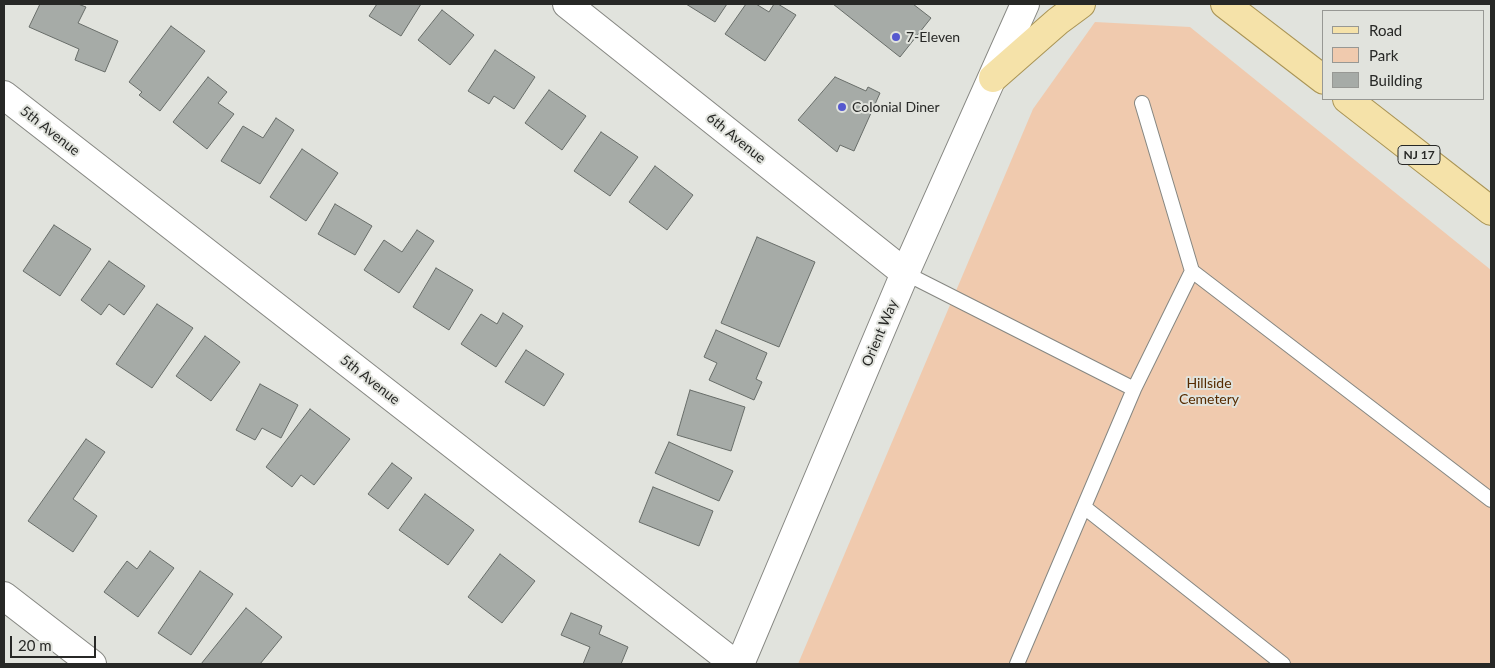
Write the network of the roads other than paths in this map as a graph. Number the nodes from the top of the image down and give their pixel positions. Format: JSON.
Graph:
{"nodes":[{"id":1,"x":567,"y":4,"type":"edge"},
{"id":2,"x":1025,"y":4,"type":"edge"},
{"id":3,"x":1081,"y":4,"type":"edge"},
{"id":4,"x":1206,"y":4,"type":"edge"},
{"id":5,"x":1231,"y":8,"type":"edge"},
{"id":6,"x":993,"y":78,"type":"junction"},
{"id":7,"x":1322,"y":78,"type":"edge"},
{"id":8,"x":4,"y":95,"type":"edge"},
{"id":9,"x":1349,"y":100,"type":"edge"},
{"id":10,"x":1142,"y":103,"type":"dead end"},
{"id":11,"x":1491,"y":210,"type":"edge"},
{"id":12,"x":1192,"y":271,"type":"junction"},
{"id":13,"x":905,"y":273,"type":"junction"},
{"id":14,"x":1134,"y":389,"type":"junction"},
{"id":15,"x":1491,"y":500,"type":"edge"},
{"id":16,"x":1084,"y":507,"type":"junction"},
{"id":17,"x":4,"y":596,"type":"edge"},
{"id":18,"x":92,"y":664,"type":"edge"},
{"id":19,"x":735,"y":664,"type":"edge"},
{"id":20,"x":740,"y":664,"type":"edge"},
{"id":21,"x":1017,"y":664,"type":"edge"},
{"id":22,"x":1283,"y":664,"type":"edge"}],
"edges":[{"from":1,"to":13,"type":"street","name":"6th Avenue"},
{"from":2,"to":6,"type":"street","name":"Orient Way"},
{"from":3,"to":6,"type":"main road"},
{"from":4,"to":5,"type":"main road"},
{"from":5,"to":7,"type":"main road"},
{"from":6,"to":13,"type":"street","name":"Orient Way"},
{"from":8,"to":19,"type":"street","name":"5th Avenue"},
{"from":9,"to":11,"type":"main road","number":"NJ 17"},
{"from":10,"to":12,"type":"lane"},
{"from":12,"to":14,"type":"lane"},
{"from":12,"to":15,"type":"lane"},
{"from":13,"to":14,"type":"lane"},
{"from":13,"to":20,"type":"street","name":"Orient Way"},
{"from":14,"to":16,"type":"lane"},
{"from":16,"to":21,"type":"lane"},
{"from":16,"to":22,"type":"lane"},
{"from":17,"to":18,"type":"street"}]}
